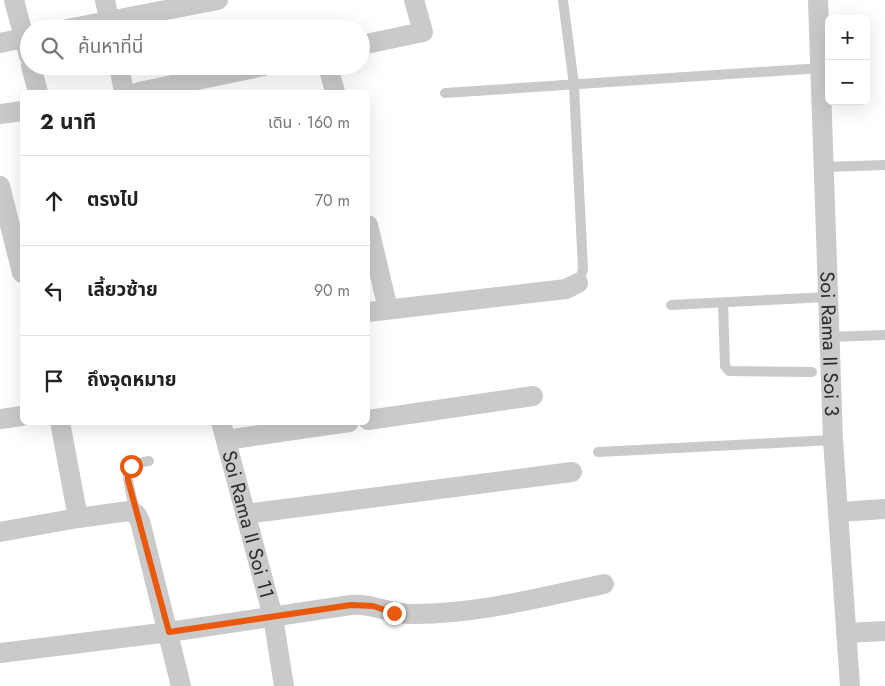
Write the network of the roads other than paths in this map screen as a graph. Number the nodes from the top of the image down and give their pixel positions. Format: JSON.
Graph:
{"nodes":[{"id":1,"x":14,"y":0,"type":"edge"},
{"id":2,"x":106,"y":0,"type":"edge"},
{"id":3,"x":218,"y":0,"type":"edge"},
{"id":4,"x":414,"y":0,"type":"edge"},
{"id":5,"x":563,"y":0,"type":"edge"},
{"id":6,"x":818,"y":0,"type":"edge"},
{"id":7,"x":20,"y":20,"type":"edge"},
{"id":8,"x":109,"y":20,"type":"edge"},
{"id":9,"x":128,"y":20,"type":"edge"},
{"id":10,"x":0,"y":43,"type":"edge"},
{"id":11,"x":20,"y":43,"type":"edge"},
{"id":12,"x":370,"y":43,"type":"edge"},
{"id":13,"x":822,"y":68,"type":"junction"},
{"id":14,"x":33,"y":75,"type":"edge"},
{"id":15,"x":121,"y":75,"type":"edge"},
{"id":16,"x":242,"y":75,"type":"edge"},
{"id":17,"x":330,"y":75,"type":"edge"},
{"id":18,"x":221,"y":84,"type":"edge"},
{"id":19,"x":574,"y":85,"type":"junction"},
{"id":20,"x":37,"y":90,"type":"edge"},
{"id":21,"x":124,"y":90,"type":"edge"},
{"id":22,"x":160,"y":90,"type":"edge"},
{"id":23,"x":334,"y":90,"type":"edge"},
{"id":24,"x":445,"y":92,"type":"dead end"},
{"id":25,"x":20,"y":111,"type":"edge"},
{"id":26,"x":0,"y":114,"type":"edge"},
{"id":27,"x":885,"y":165,"type":"edge"},
{"id":28,"x":826,"y":167,"type":"junction"},
{"id":29,"x":0,"y":186,"type":"edge"},
{"id":30,"x":370,"y":233,"type":"edge"},
{"id":31,"x":13,"y":251,"type":"edge"},
{"id":32,"x":20,"y":268,"type":"edge"},
{"id":33,"x":578,"y":283,"type":"joint"},
{"id":34,"x":828,"y":298,"type":"junction"},
{"id":35,"x":722,"y":303,"type":"junction"},
{"id":36,"x":672,"y":305,"type":"dead end"},
{"id":37,"x":388,"y":309,"type":"junction"},
{"id":38,"x":370,"y":312,"type":"edge"},
{"id":39,"x":885,"y":335,"type":"edge"},
{"id":40,"x":829,"y":337,"type":"junction"},
{"id":41,"x":812,"y":372,"type":"dead end"},
{"id":42,"x":533,"y":396,"type":"dead end"},
{"id":43,"x":20,"y":416,"type":"edge"},
{"id":44,"x":0,"y":420,"type":"edge"},
{"id":45,"x":370,"y":420,"type":"edge"},
{"id":46,"x":61,"y":425,"type":"edge"},
{"id":47,"x":311,"y":425,"type":"edge"},
{"id":48,"x":223,"y":432,"type":"edge"},
{"id":49,"x":833,"y":440,"type":"junction"},
{"id":50,"x":598,"y":452,"type":"dead end"},
{"id":51,"x":148,"y":460,"type":"dead end"},
{"id":52,"x":572,"y":472,"type":"dead end"},
{"id":53,"x":885,"y":509,"type":"edge"},
{"id":54,"x":838,"y":512,"type":"junction"},
{"id":55,"x":136,"y":514,"type":"junction"},
{"id":56,"x":245,"y":514,"type":"junction"},
{"id":57,"x":78,"y":518,"type":"junction"},
{"id":58,"x":0,"y":532,"type":"edge"},
{"id":59,"x":604,"y":584,"type":"dead end"},
{"id":60,"x":273,"y":617,"type":"junction"},
{"id":61,"x":885,"y":631,"type":"edge"},
{"id":62,"x":169,"y":632,"type":"junction"},
{"id":63,"x":846,"y":632,"type":"junction"},
{"id":64,"x":0,"y":653,"type":"edge"},
{"id":65,"x":181,"y":686,"type":"edge"},
{"id":66,"x":284,"y":686,"type":"edge"},
{"id":67,"x":850,"y":686,"type":"edge"}],
"edges":[{"from":1,"to":7,"type":"street"},
{"from":2,"to":8,"type":"street"},
{"from":3,"to":9,"type":"street"},
{"from":4,"to":12,"type":"street"},
{"from":5,"to":19,"type":"lane"},
{"from":6,"to":13,"type":"street","name":"Soi Rama II Soi 3"},
{"from":10,"to":11,"type":"street"},
{"from":13,"to":19,"type":"lane"},
{"from":13,"to":28,"type":"street","name":"Soi Rama II Soi 3"},
{"from":14,"to":20,"type":"street"},
{"from":15,"to":21,"type":"street"},
{"from":16,"to":18,"type":"street"},
{"from":17,"to":23,"type":"street"},
{"from":18,"to":22,"type":"street"},
{"from":19,"to":24,"type":"lane"},
{"from":19,"to":33,"type":"lane"},
{"from":25,"to":26,"type":"street"},
{"from":27,"to":28,"type":"lane"},
{"from":28,"to":34,"type":"street","name":"Soi Rama II Soi 3"},
{"from":29,"to":31,"type":"street"},
{"from":30,"to":37,"type":"street"},
{"from":31,"to":32,"type":"street"},
{"from":33,"to":37,"type":"street"},
{"from":34,"to":35,"type":"lane"},
{"from":34,"to":40,"type":"street","name":"Soi Rama II Soi 3"},
{"from":35,"to":36,"type":"lane"},
{"from":35,"to":41,"type":"lane"},
{"from":37,"to":38,"type":"street"},
{"from":39,"to":40,"type":"lane"},
{"from":40,"to":49,"type":"street","name":"Soi Rama II Soi 3"},
{"from":42,"to":45,"type":"street"},
{"from":43,"to":44,"type":"street"},
{"from":46,"to":57,"type":"street"},
{"from":47,"to":48,"type":"street"},
{"from":48,"to":56,"type":"street","name":"Soi Rama II Soi 11"},
{"from":49,"to":50,"type":"lane"},
{"from":49,"to":54,"type":"street","name":"Soi Rama II Soi 3"},
{"from":51,"to":55,"type":"lane"},
{"from":52,"to":56,"type":"street"},
{"from":53,"to":54,"type":"street"},
{"from":54,"to":63,"type":"street","name":"Soi Rama II Soi 3"},
{"from":55,"to":57,"type":"street"},
{"from":55,"to":62,"type":"street"},
{"from":56,"to":60,"type":"street","name":"Soi Rama II Soi 11"},
{"from":57,"to":58,"type":"street"},
{"from":59,"to":60,"type":"street"},
{"from":60,"to":62,"type":"street"},
{"from":60,"to":66,"type":"street","name":"Soi Rama II Soi 11"},
{"from":61,"to":63,"type":"street"},
{"from":62,"to":64,"type":"street"},
{"from":62,"to":65,"type":"street"},
{"from":63,"to":67,"type":"street","name":"Soi Rama II Soi 3"}]}
